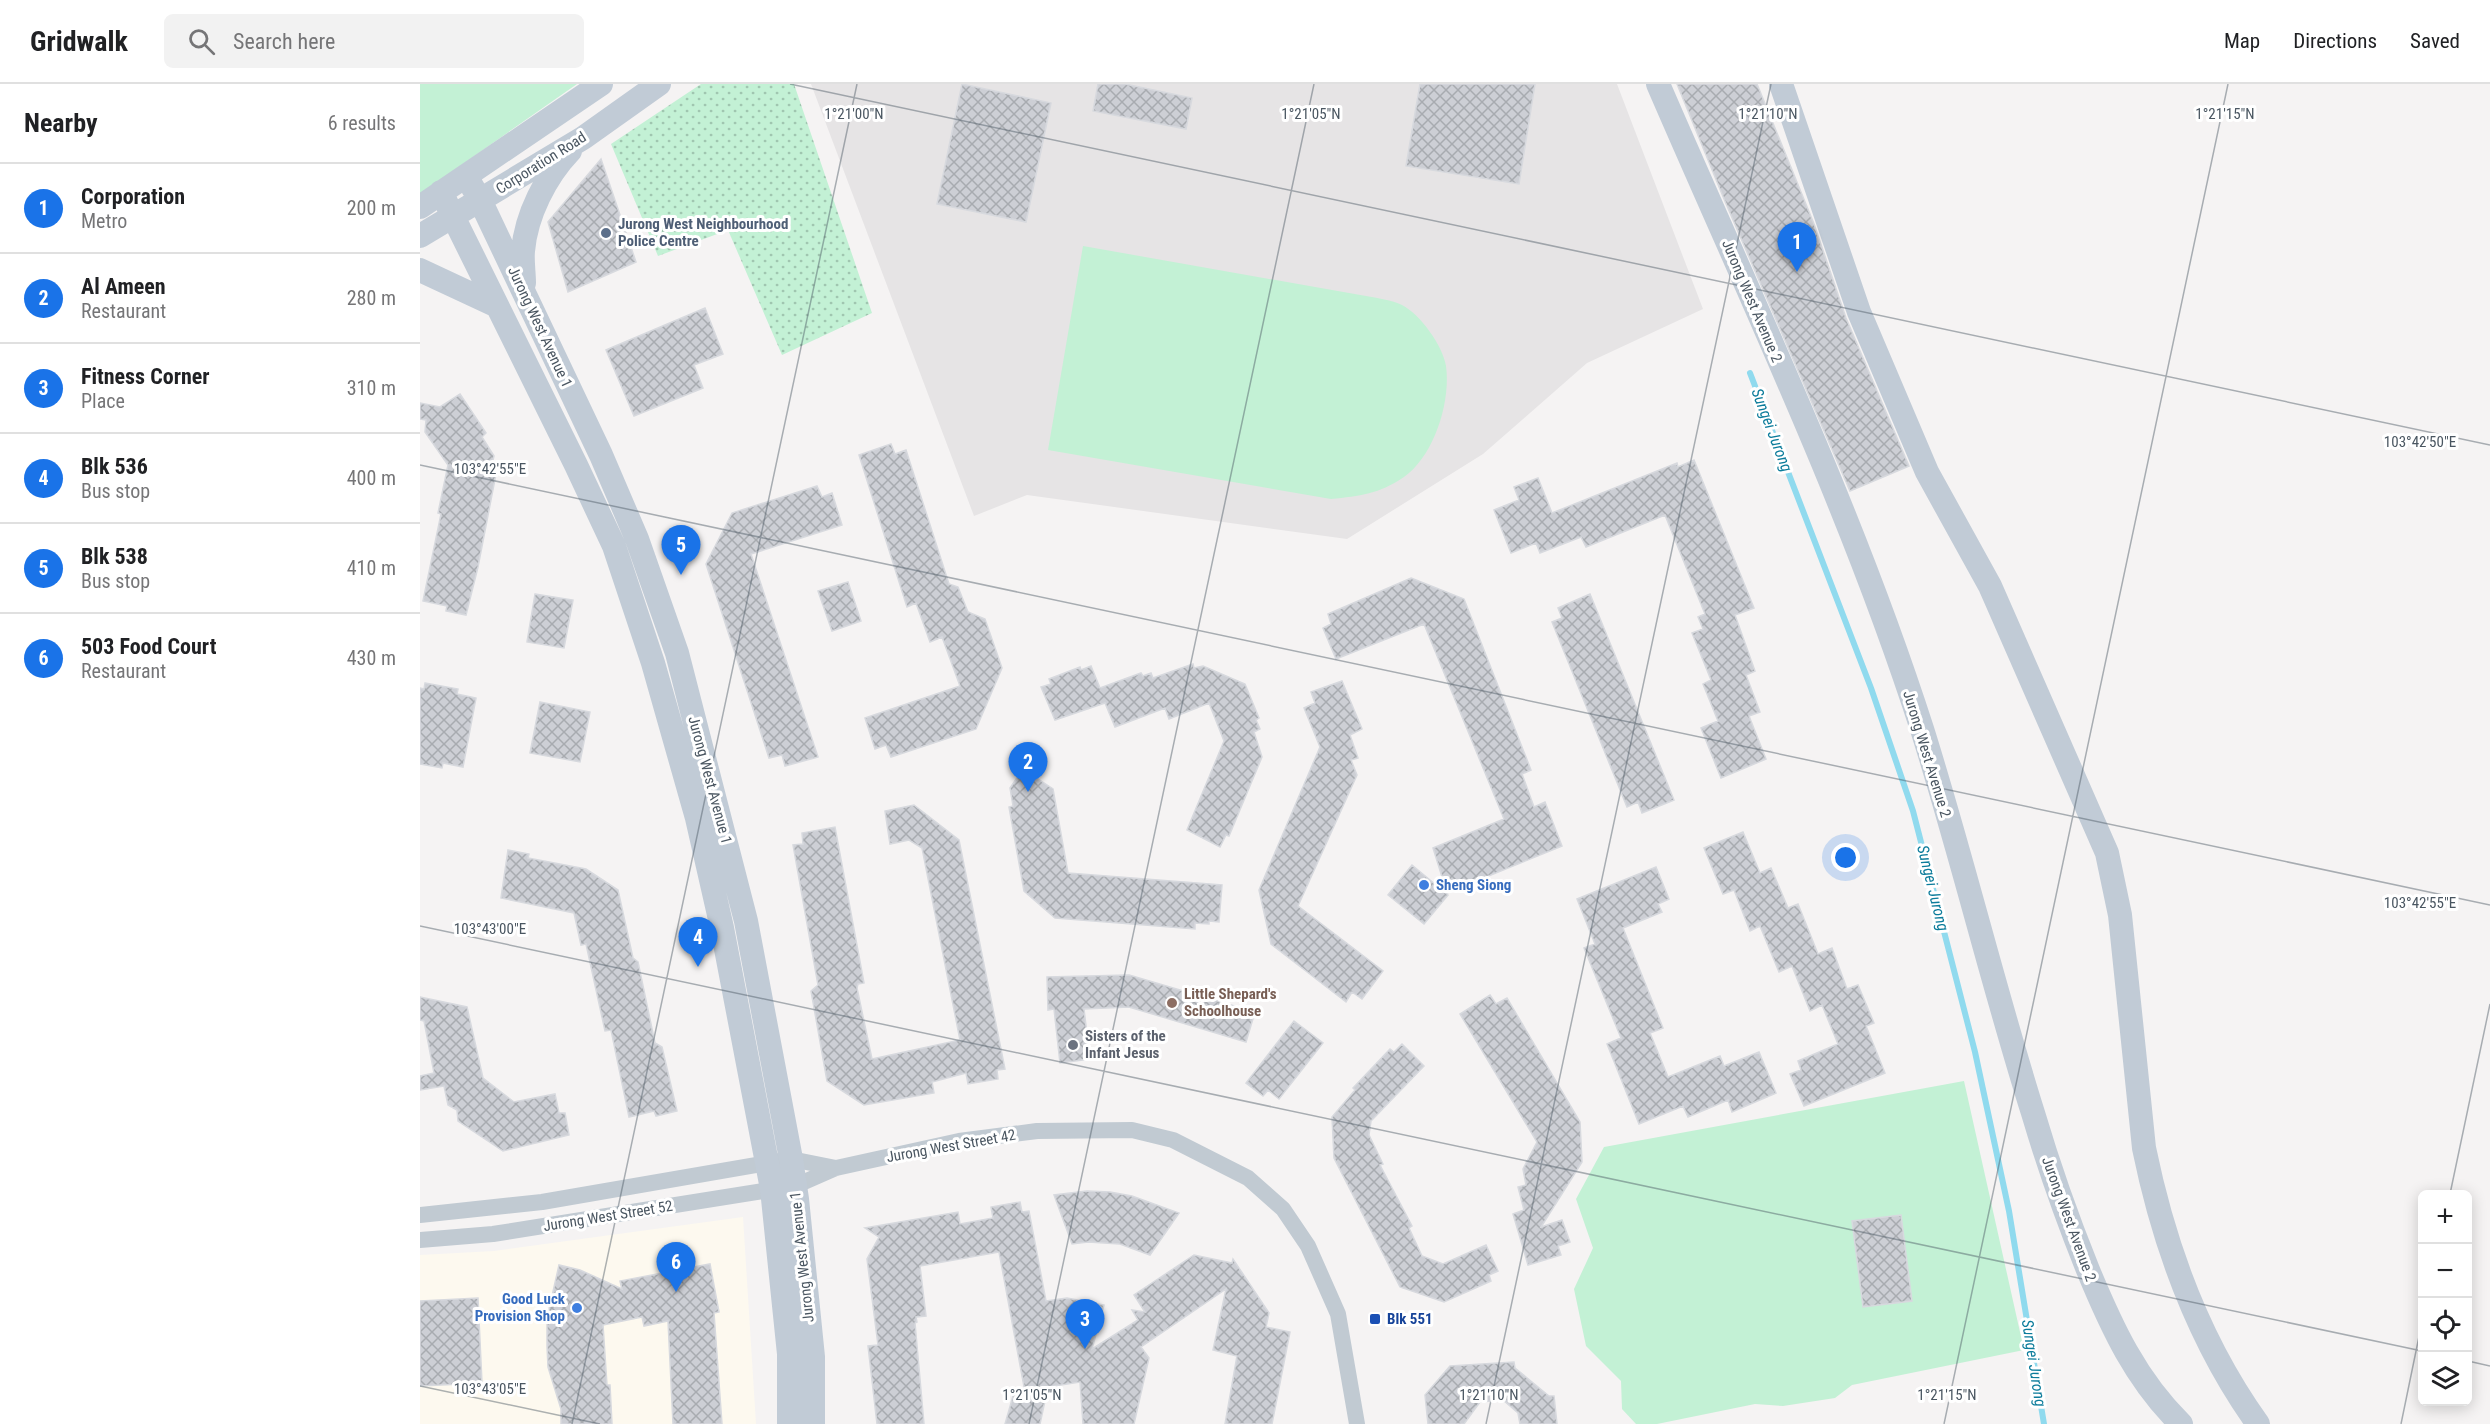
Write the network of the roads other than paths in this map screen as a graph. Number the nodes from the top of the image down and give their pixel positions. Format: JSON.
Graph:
{"nodes":[{"id":1,"x":601,"y":84,"type":"edge"},
{"id":2,"x":659,"y":84,"type":"edge"},
{"id":3,"x":1658,"y":84,"type":"edge"},
{"id":4,"x":1781,"y":84,"type":"edge"},
{"id":5,"x":582,"y":138,"type":"junction"},
{"id":6,"x":466,"y":176,"type":"junction"},
{"id":7,"x":441,"y":192,"type":"junction"},
{"id":8,"x":480,"y":200,"type":"junction"},
{"id":9,"x":420,"y":207,"type":"edge"},
{"id":10,"x":454,"y":215,"type":"junction"},
{"id":11,"x":420,"y":236,"type":"edge"},
{"id":12,"x":420,"y":270,"type":"edge"},
{"id":13,"x":525,"y":293,"type":"junction"},
{"id":14,"x":497,"y":306,"type":"junction"},
{"id":15,"x":791,"y":1159,"type":"junction"},
{"id":16,"x":768,"y":1162,"type":"junction"},
{"id":17,"x":836,"y":1168,"type":"junction"},
{"id":18,"x":783,"y":1188,"type":"junction"},
{"id":19,"x":420,"y":1215,"type":"edge"},
{"id":20,"x":420,"y":1240,"type":"edge"},
{"id":21,"x":789,"y":1424,"type":"edge"},
{"id":22,"x":813,"y":1424,"type":"edge"},
{"id":23,"x":1357,"y":1424,"type":"edge"},
{"id":24,"x":2181,"y":1424,"type":"edge"},
{"id":25,"x":2258,"y":1424,"type":"edge"}],
"edges":[{"from":1,"to":6,"type":"main road","name":"Corporation Road"},
{"from":2,"to":5,"type":"main road","name":"Corporation Road"},
{"from":3,"to":24,"type":"main road","name":"Jurong West Avenue 2"},
{"from":4,"to":25,"type":"main road"},
{"from":5,"to":8,"type":"main road","name":"Corporation Road"},
{"from":5,"to":13,"type":"main road"},
{"from":6,"to":7,"type":"main road","name":"Corporation Road"},
{"from":6,"to":8,"type":"main road","name":"Jurong West Avenue 1"},
{"from":7,"to":9,"type":"main road","name":"Corporation Road"},
{"from":7,"to":10,"type":"main road","name":"Jurong West Avenue 1"},
{"from":8,"to":10,"type":"main road","name":"Corporation Road"},
{"from":8,"to":13,"type":"main road","name":"Jurong West Avenue 1"},
{"from":10,"to":11,"type":"main road","name":"Corporation Road"},
{"from":10,"to":14,"type":"main road","name":"Jurong West Avenue 1"},
{"from":12,"to":14,"type":"main road"},
{"from":13,"to":15,"type":"main road","name":"Jurong West Avenue 1"},
{"from":14,"to":16,"type":"main road","name":"Jurong West Avenue 1"},
{"from":15,"to":16,"type":"street","name":"Jurong West Street 52"},
{"from":15,"to":17,"type":"street","name":"Jurong West Street 42"},
{"from":15,"to":18,"type":"main road","name":"Jurong West Avenue 1"},
{"from":16,"to":18,"type":"main road","name":"Jurong West Avenue 1"},
{"from":16,"to":19,"type":"street","name":"Jurong West Street 52"},
{"from":17,"to":18,"type":"street","name":"Jurong West Street 42"},
{"from":17,"to":23,"type":"street","name":"Jurong West Street 42"},
{"from":18,"to":20,"type":"street","name":"Jurong West Street 52"},
{"from":18,"to":21,"type":"main road","name":"Jurong West Avenue 1"},
{"from":18,"to":22,"type":"main road","name":"Jurong West Avenue 1"}]}
